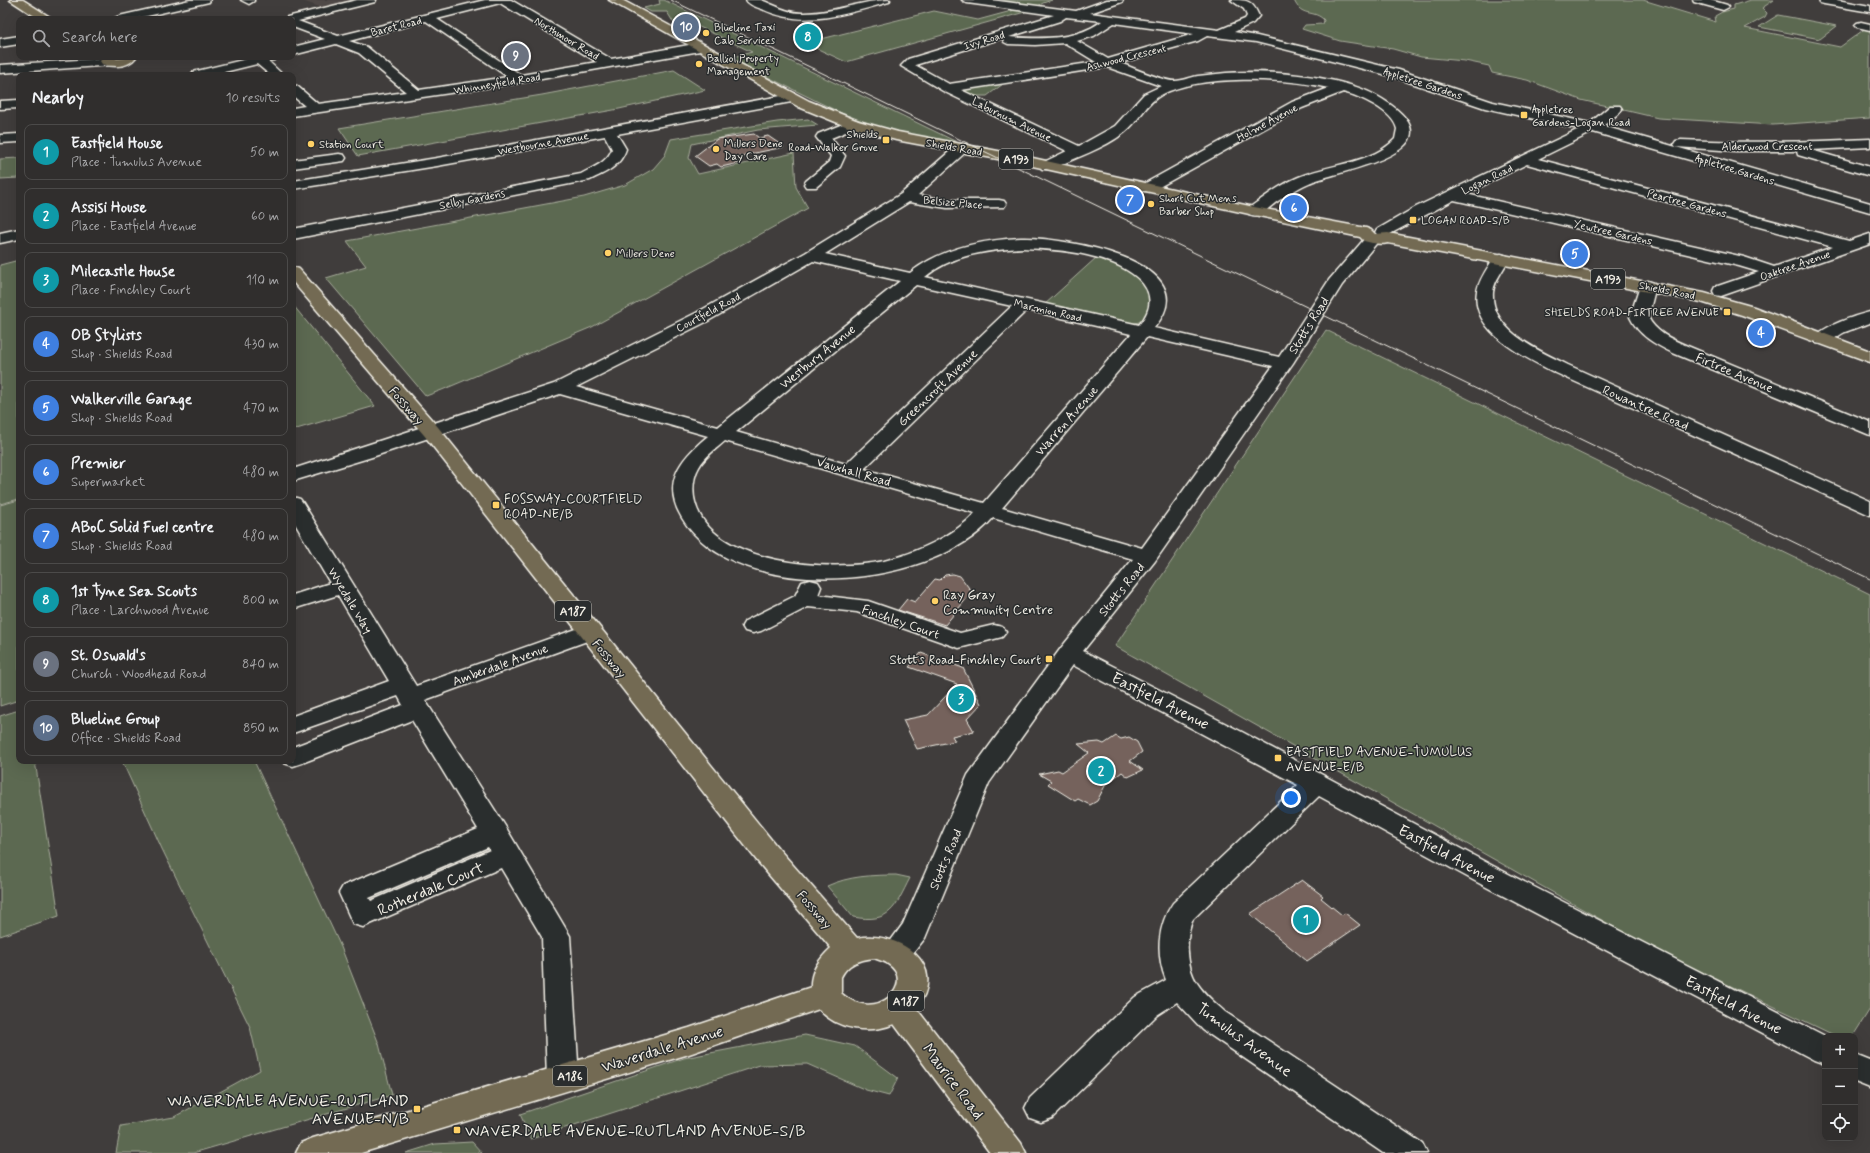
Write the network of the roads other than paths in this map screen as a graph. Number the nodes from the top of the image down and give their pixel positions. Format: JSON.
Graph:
{"nodes":[{"id":1,"x":15,"y":0,"type":"edge"},
{"id":2,"x":205,"y":0,"type":"edge"},
{"id":3,"x":371,"y":0,"type":"edge"},
{"id":4,"x":498,"y":0,"type":"edge"},
{"id":5,"x":503,"y":0,"type":"edge"},
{"id":6,"x":614,"y":0,"type":"edge"},
{"id":7,"x":751,"y":0,"type":"edge"},
{"id":8,"x":885,"y":0,"type":"edge"},
{"id":9,"x":967,"y":0,"type":"edge"},
{"id":10,"x":1118,"y":0,"type":"edge"},
{"id":11,"x":1236,"y":0,"type":"edge"},
{"id":12,"x":1698,"y":0,"type":"edge"},
{"id":13,"x":1825,"y":1,"type":"edge"},
{"id":14,"x":994,"y":2,"type":"edge"},
{"id":15,"x":138,"y":5,"type":"dead end"},
{"id":16,"x":1723,"y":7,"type":"dead end"},
{"id":17,"x":1815,"y":9,"type":"dead end"},
{"id":18,"x":1870,"y":9,"type":"edge"},
{"id":19,"x":153,"y":11,"type":"junction"},
{"id":20,"x":1064,"y":13,"type":"junction"},
{"id":21,"x":1077,"y":15,"type":"junction"},
{"id":22,"x":42,"y":16,"type":"edge"},
{"id":23,"x":132,"y":16,"type":"edge"},
{"id":24,"x":162,"y":16,"type":"edge"},
{"id":25,"x":296,"y":18,"type":"edge"},
{"id":26,"x":428,"y":18,"type":"junction"},
{"id":27,"x":1112,"y":19,"type":"junction"},
{"id":28,"x":296,"y":24,"type":"edge"},
{"id":29,"x":1205,"y":32,"type":"junction"},
{"id":30,"x":1221,"y":34,"type":"junction"},
{"id":31,"x":994,"y":37,"type":"junction"},
{"id":32,"x":336,"y":40,"type":"junction"},
{"id":33,"x":1066,"y":40,"type":"junction"},
{"id":34,"x":16,"y":41,"type":"edge"},
{"id":35,"x":0,"y":44,"type":"edge"},
{"id":36,"x":700,"y":47,"type":"junction"},
{"id":37,"x":296,"y":50,"type":"edge"},
{"id":38,"x":120,"y":60,"type":"edge"},
{"id":39,"x":257,"y":60,"type":"edge"},
{"id":40,"x":266,"y":60,"type":"edge"},
{"id":41,"x":610,"y":64,"type":"junction"},
{"id":42,"x":1108,"y":64,"type":"junction"},
{"id":43,"x":908,"y":68,"type":"joint"},
{"id":44,"x":0,"y":69,"type":"edge"},
{"id":45,"x":209,"y":72,"type":"edge"},
{"id":46,"x":275,"y":72,"type":"edge"},
{"id":47,"x":1395,"y":73,"type":"junction"},
{"id":48,"x":1021,"y":77,"type":"junction"},
{"id":49,"x":520,"y":79,"type":"junction"},
{"id":50,"x":1174,"y":86,"type":"junction"},
{"id":51,"x":947,"y":88,"type":"junction"},
{"id":52,"x":1342,"y":88,"type":"junction"},
{"id":53,"x":296,"y":92,"type":"edge"},
{"id":54,"x":418,"y":95,"type":"junction"},
{"id":55,"x":792,"y":98,"type":"junction"},
{"id":56,"x":994,"y":99,"type":"junction"},
{"id":57,"x":16,"y":104,"type":"edge"},
{"id":58,"x":0,"y":105,"type":"edge"},
{"id":59,"x":316,"y":109,"type":"junction"},
{"id":60,"x":1615,"y":109,"type":"dead end"},
{"id":61,"x":296,"y":112,"type":"edge"},
{"id":62,"x":853,"y":124,"type":"junction"},
{"id":63,"x":1592,"y":127,"type":"junction"},
{"id":64,"x":609,"y":132,"type":"junction"},
{"id":65,"x":16,"y":138,"type":"edge"},
{"id":66,"x":0,"y":139,"type":"edge"},
{"id":67,"x":1870,"y":143,"type":"edge"},
{"id":68,"x":1791,"y":147,"type":"junction"},
{"id":69,"x":962,"y":148,"type":"junction"},
{"id":70,"x":1665,"y":148,"type":"junction"},
{"id":71,"x":1078,"y":151,"type":"junction"},
{"id":72,"x":339,"y":158,"type":"dead end"},
{"id":73,"x":1526,"y":160,"type":"junction"},
{"id":74,"x":296,"y":164,"type":"edge"},
{"id":75,"x":1047,"y":166,"type":"junction"},
{"id":76,"x":1870,"y":172,"type":"edge"},
{"id":77,"x":296,"y":184,"type":"edge"},
{"id":78,"x":811,"y":184,"type":"dead end"},
{"id":79,"x":1147,"y":188,"type":"junction"},
{"id":80,"x":1452,"y":195,"type":"junction"},
{"id":81,"x":906,"y":196,"type":"junction"},
{"id":82,"x":999,"y":204,"type":"dead end"},
{"id":83,"x":1870,"y":208,"type":"edge"},
{"id":84,"x":1254,"y":211,"type":"junction"},
{"id":85,"x":296,"y":233,"type":"edge"},
{"id":86,"x":16,"y":235,"type":"edge"},
{"id":87,"x":1377,"y":236,"type":"junction"},
{"id":88,"x":0,"y":238,"type":"edge"},
{"id":89,"x":1870,"y":239,"type":"edge"},
{"id":90,"x":1848,"y":246,"type":"junction"},
{"id":91,"x":811,"y":256,"type":"junction"},
{"id":92,"x":1501,"y":259,"type":"junction"},
{"id":93,"x":1773,"y":272,"type":"junction"},
{"id":94,"x":296,"y":275,"type":"edge"},
{"id":95,"x":912,"y":279,"type":"junction"},
{"id":96,"x":1648,"y":286,"type":"junction"},
{"id":97,"x":1721,"y":291,"type":"dead end"},
{"id":98,"x":1024,"y":304,"type":"junction"},
{"id":99,"x":1870,"y":317,"type":"edge"},
{"id":100,"x":1143,"y":331,"type":"junction"},
{"id":101,"x":1822,"y":339,"type":"junction"},
{"id":102,"x":1870,"y":358,"type":"edge"},
{"id":103,"x":1284,"y":364,"type":"junction"},
{"id":104,"x":560,"y":388,"type":"junction"},
{"id":105,"x":1870,"y":429,"type":"edge"},
{"id":106,"x":431,"y":431,"type":"junction"},
{"id":107,"x":722,"y":434,"type":"junction"},
{"id":108,"x":851,"y":470,"type":"junction"},
{"id":109,"x":296,"y":474,"type":"edge"},
{"id":110,"x":1867,"y":504,"type":"edge"},
{"id":111,"x":296,"y":509,"type":"edge"},
{"id":112,"x":988,"y":510,"type":"junction"},
{"id":113,"x":1147,"y":556,"type":"junction"},
{"id":114,"x":815,"y":573,"type":"junction"},
{"id":115,"x":339,"y":579,"type":"junction"},
{"id":116,"x":296,"y":586,"type":"edge"},
{"id":117,"x":296,"y":600,"type":"edge"},
{"id":118,"x":805,"y":600,"type":"junction"},
{"id":119,"x":752,"y":626,"type":"dead end"},
{"id":120,"x":590,"y":632,"type":"junction"},
{"id":121,"x":994,"y":632,"type":"dead end"},
{"id":122,"x":1069,"y":653,"type":"junction"},
{"id":123,"x":410,"y":697,"type":"junction"},
{"id":124,"x":296,"y":724,"type":"edge"},
{"id":125,"x":296,"y":755,"type":"edge"},
{"id":126,"x":1316,"y":783,"type":"junction"},
{"id":127,"x":851,"y":951,"type":"junction"},
{"id":128,"x":896,"y":954,"type":"junction"},
{"id":129,"x":1183,"y":986,"type":"junction"},
{"id":130,"x":826,"y":994,"type":"junction"},
{"id":131,"x":899,"y":1008,"type":"junction"},
{"id":132,"x":1822,"y":1049,"type":"edge"},
{"id":133,"x":1858,"y":1068,"type":"edge"},
{"id":134,"x":1870,"y":1074,"type":"edge"},
{"id":135,"x":563,"y":1078,"type":"junction"},
{"id":136,"x":1041,"y":1108,"type":"dead end"},
{"id":137,"x":312,"y":1153,"type":"edge"},
{"id":138,"x":1009,"y":1153,"type":"edge"},
{"id":139,"x":1410,"y":1153,"type":"edge"}],
"edges":[{"from":1,"to":22,"type":"main road"},
{"from":2,"to":19,"type":"street"},
{"from":3,"to":25,"type":"street"},
{"from":4,"to":26,"type":"street","name":"Baret Road"},
{"from":5,"to":41,"type":"street","name":"Northmoor Road"},
{"from":6,"to":36,"type":"main road","name":"Shields Road","number":"A193"},
{"from":7,"to":8,"type":"street"},
{"from":9,"to":14,"type":"street","name":"Appletree Gardens"},
{"from":10,"to":21,"type":"street"},
{"from":11,"to":30,"type":"street"},
{"from":12,"to":16,"type":"street"},
{"from":13,"to":17,"type":"street"},
{"from":13,"to":18,"type":"street"},
{"from":14,"to":20,"type":"street","name":"Appletree Gardens"},
{"from":15,"to":19,"type":"street"},
{"from":19,"to":23,"type":"street"},
{"from":19,"to":24,"type":"street"},
{"from":20,"to":21,"type":"street","name":"Appletree Gardens"},
{"from":20,"to":31,"type":"street","name":"Ivy Road"},
{"from":21,"to":27,"type":"street","name":"Appletree Gardens"},
{"from":26,"to":32,"type":"street","name":"Baret Road"},
{"from":26,"to":49,"type":"street"},
{"from":27,"to":29,"type":"street","name":"Appletree Gardens"},
{"from":27,"to":33,"type":"street"},
{"from":28,"to":32,"type":"street"},
{"from":29,"to":30,"type":"street","name":"Appletree Gardens"},
{"from":29,"to":42,"type":"street","name":"Ashwood Crescent"},
{"from":30,"to":47,"type":"street","name":"Appletree Gardens"},
{"from":31,"to":33,"type":"street"},
{"from":31,"to":43,"type":"street","name":"Ivy Road"},
{"from":32,"to":37,"type":"street","name":"Baret Road"},
{"from":32,"to":54,"type":"street"},
{"from":33,"to":42,"type":"street"},
{"from":34,"to":35,"type":"street"},
{"from":36,"to":41,"type":"street","name":"Whinneyfield Road"},
{"from":36,"to":55,"type":"main road","name":"Shields Road","number":"A193"},
{"from":38,"to":44,"type":"street"},
{"from":39,"to":45,"type":"street"},
{"from":40,"to":46,"type":"street"},
{"from":41,"to":49,"type":"street","name":"Whinneyfield Road"},
{"from":42,"to":48,"type":"street","name":"Ashwood Crescent"},
{"from":42,"to":50,"type":"street"},
{"from":43,"to":51,"type":"street","name":"Laburnum Avenue"},
{"from":47,"to":52,"type":"street","name":"Holme Avenue"},
{"from":47,"to":63,"type":"street","name":"Appletree Gardens"},
{"from":48,"to":51,"type":"street","name":"Ashwood Crescent"},
{"from":48,"to":56,"type":"street","name":"Ashwood Crescent"},
{"from":49,"to":54,"type":"street","name":"Whinneyfield Road"},
{"from":50,"to":52,"type":"street"},
{"from":50,"to":71,"type":"street"},
{"from":51,"to":56,"type":"street","name":"Laburnum Avenue"},
{"from":52,"to":79,"type":"street","name":"Holme Avenue"},
{"from":52,"to":84,"type":"street"},
{"from":53,"to":59,"type":"street"},
{"from":54,"to":59,"type":"street","name":"Whinneyfield Road"},
{"from":55,"to":62,"type":"main road","name":"Shields Road","number":"A193"},
{"from":55,"to":64,"type":"street","name":"Westbourne Avenue"},
{"from":56,"to":71,"type":"street","name":"Laburnum Avenue"},
{"from":57,"to":58,"type":"street"},
{"from":59,"to":61,"type":"street","name":"Whinneyfield Road"},
{"from":60,"to":63,"type":"street","name":"Logan Road"},
{"from":62,"to":69,"type":"main road","name":"Shields Road","number":"A193"},
{"from":62,"to":78,"type":"street"},
{"from":63,"to":70,"type":"street","name":"Appletree Gardens"},
{"from":63,"to":73,"type":"street","name":"Logan Road"},
{"from":64,"to":77,"type":"street","name":"Westbourne Avenue"},
{"from":64,"to":85,"type":"street","name":"Selby Gardens"},
{"from":65,"to":66,"type":"street"},
{"from":67,"to":68,"type":"street","name":"Alderwood Crescent"},
{"from":68,"to":70,"type":"street","name":"Alderwood Crescent"},
{"from":68,"to":76,"type":"street"},
{"from":69,"to":75,"type":"main road","name":"Shields Road","number":"A193"},
{"from":69,"to":81,"type":"street","name":"Courtfield Road"},
{"from":70,"to":83,"type":"street","name":"Appletree Gardens"},
{"from":71,"to":75,"type":"street"},
{"from":72,"to":74,"type":"street"},
{"from":73,"to":80,"type":"street","name":"Logan Road"},
{"from":73,"to":90,"type":"street","name":"Peartree Gardens"},
{"from":75,"to":79,"type":"main road","name":"Shields Road","number":"A193"},
{"from":79,"to":84,"type":"main road","name":"Shields Road","number":"A193"},
{"from":80,"to":87,"type":"street","name":"Logan Road"},
{"from":80,"to":93,"type":"street","name":"Yewtree Gardens"},
{"from":81,"to":82,"type":"street","name":"Belsize Place"},
{"from":81,"to":91,"type":"street","name":"Courtfield Road"},
{"from":84,"to":87,"type":"main road","name":"Shields Road","number":"A193"},
{"from":86,"to":88,"type":"street"},
{"from":87,"to":92,"type":"main road","name":"Shields Road","number":"A193"},
{"from":87,"to":103,"type":"street","name":"Stotts Road"},
{"from":89,"to":90,"type":"street","name":"Oaktree Avenue"},
{"from":90,"to":93,"type":"street","name":"Oaktree Avenue"},
{"from":91,"to":95,"type":"street","name":"Marmion Road"},
{"from":91,"to":104,"type":"street","name":"Courtfield Road"},
{"from":92,"to":96,"type":"main road","name":"Shields Road","number":"A193"},
{"from":92,"to":110,"type":"street","name":"Rowantree Road"},
{"from":93,"to":97,"type":"street","name":"Oaktree Avenue"},
{"from":94,"to":106,"type":"main road","name":"Fossway","number":"A187"},
{"from":95,"to":98,"type":"street","name":"Marmion Road"},
{"from":95,"to":100,"type":"street","name":"Westbury Avenue"},
{"from":95,"to":107,"type":"street","name":"Westbury Avenue"},
{"from":96,"to":101,"type":"main road","name":"Shields Road","number":"A193"},
{"from":96,"to":105,"type":"street","name":"Firtree Avenue"},
{"from":98,"to":100,"type":"street","name":"Marmion Road"},
{"from":98,"to":108,"type":"street","name":"Greencroft Avenue"},
{"from":99,"to":101,"type":"street"},
{"from":100,"to":103,"type":"street","name":"Marmion Road"},
{"from":100,"to":112,"type":"street","name":"Warren Avenue"},
{"from":101,"to":102,"type":"main road","number":"A193"},
{"from":103,"to":113,"type":"street","name":"Stotts Road"},
{"from":104,"to":106,"type":"street","name":"Courtfield Road"},
{"from":104,"to":107,"type":"street","name":"Vauxhall Road"},
{"from":106,"to":109,"type":"street"},
{"from":106,"to":120,"type":"main road","name":"Fossway","number":"A187"},
{"from":107,"to":108,"type":"street","name":"Vauxhall Road"},
{"from":107,"to":114,"type":"street","name":"Westbury Avenue"},
{"from":108,"to":112,"type":"street","name":"Vauxhall Road"},
{"from":111,"to":115,"type":"street","name":"Wyedale Way"},
{"from":112,"to":113,"type":"street","name":"Vauxhall Road"},
{"from":112,"to":114,"type":"street","name":"Warren Avenue"},
{"from":113,"to":122,"type":"street","name":"Stotts Road"},
{"from":114,"to":118,"type":"street"},
{"from":115,"to":116,"type":"street"},
{"from":115,"to":117,"type":"street"},
{"from":115,"to":123,"type":"street","name":"Wyedale Way"},
{"from":118,"to":119,"type":"street"},
{"from":118,"to":121,"type":"street","name":"Finchley Court"},
{"from":120,"to":123,"type":"street","name":"Amberdale Avenue"},
{"from":120,"to":127,"type":"main road","name":"Fossway","number":"A187"},
{"from":122,"to":126,"type":"street","name":"Eastfield Avenue"},
{"from":122,"to":128,"type":"street","name":"Stotts Road"},
{"from":123,"to":124,"type":"street","name":"Amberdale Avenue"},
{"from":123,"to":125,"type":"street","name":"Amberdale Avenue"},
{"from":123,"to":135,"type":"street","name":"Wyedale Way"},
{"from":126,"to":129,"type":"street","name":"Tumulus Avenue"},
{"from":126,"to":132,"type":"street","name":"Eastfield Avenue"},
{"from":127,"to":128,"type":"main road","number":"A187"},
{"from":127,"to":130,"type":"main road","number":"A187"},
{"from":128,"to":131,"type":"main road","number":"A187"},
{"from":129,"to":136,"type":"street"},
{"from":129,"to":139,"type":"street","name":"Tumulus Avenue"},
{"from":130,"to":131,"type":"main road","number":"A187"},
{"from":130,"to":135,"type":"main road","name":"Waverdale Avenue","number":"A186"},
{"from":131,"to":138,"type":"main road","name":"Maurice Road","number":"A187"},
{"from":133,"to":134,"type":"street"},
{"from":135,"to":137,"type":"main road","name":"Waverdale Avenue","number":"A186"}]}
